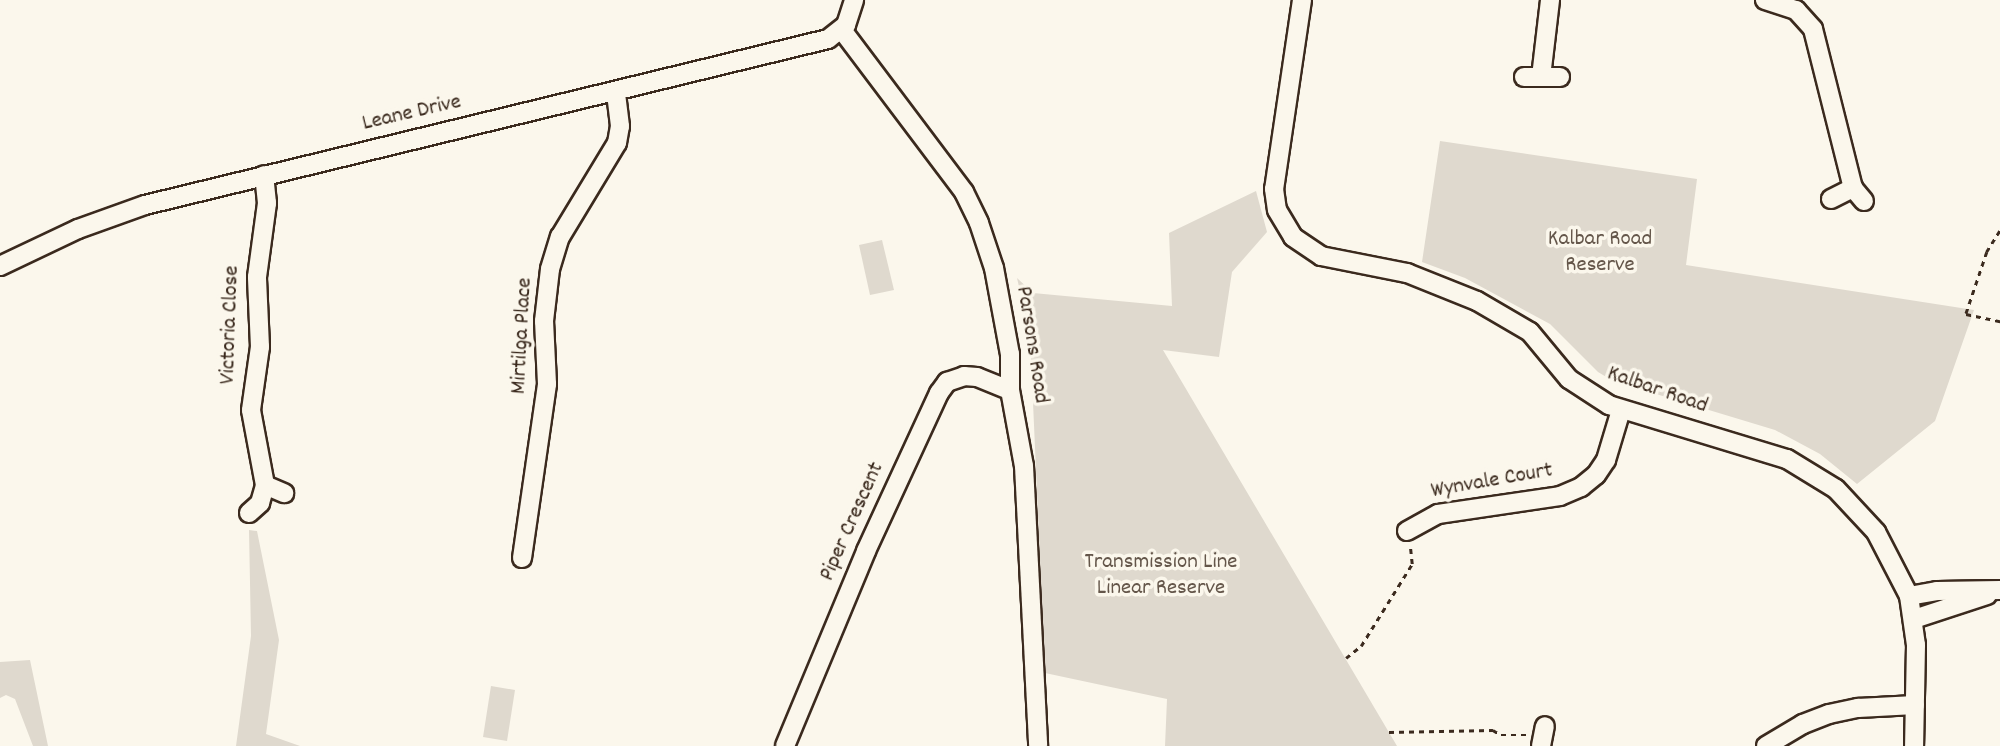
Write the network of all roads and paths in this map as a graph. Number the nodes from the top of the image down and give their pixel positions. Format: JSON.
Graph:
{"nodes":[{"id":1,"x":853,"y":0,"type":"edge"},
{"id":2,"x":1301,"y":0,"type":"edge"},
{"id":3,"x":1550,"y":0,"type":"edge"},
{"id":4,"x":1765,"y":0,"type":"edge"},
{"id":5,"x":842,"y":30,"type":"junction"},
{"id":6,"x":1560,"y":78,"type":"dead end"},
{"id":7,"x":615,"y":92,"type":"junction"},
{"id":8,"x":264,"y":175,"type":"junction"},
{"id":9,"x":1831,"y":199,"type":"dead end"},
{"id":10,"x":2000,"y":232,"type":"edge"},
{"id":11,"x":0,"y":266,"type":"edge"},
{"id":12,"x":2000,"y":321,"type":"edge"},
{"id":13,"x":1010,"y":390,"type":"junction"},
{"id":14,"x":1621,"y":410,"type":"junction"},
{"id":15,"x":265,"y":485,"type":"junction"},
{"id":16,"x":284,"y":493,"type":"dead end"},
{"id":17,"x":249,"y":513,"type":"dead end"},
{"id":18,"x":1407,"y":531,"type":"joint"},
{"id":19,"x":522,"y":558,"type":"dead end"},
{"id":20,"x":1997,"y":591,"type":"edge"},
{"id":21,"x":1909,"y":596,"type":"junction"},
{"id":22,"x":1914,"y":619,"type":"junction"},
{"id":23,"x":1346,"y":658,"type":"dead end"},
{"id":24,"x":1915,"y":705,"type":"junction"},
{"id":25,"x":1545,"y":726,"type":"joint"},
{"id":26,"x":1389,"y":732,"type":"dead end"},
{"id":27,"x":785,"y":746,"type":"edge"},
{"id":28,"x":1038,"y":746,"type":"edge"},
{"id":29,"x":1541,"y":746,"type":"edge"},
{"id":30,"x":1766,"y":746,"type":"edge"},
{"id":31,"x":1914,"y":746,"type":"edge"}],
"edges":[{"from":1,"to":5,"type":"street"},
{"from":2,"to":14,"type":"street","name":"Kalbar Road"},
{"from":3,"to":6,"type":"street"},
{"from":4,"to":9,"type":"street"},
{"from":5,"to":7,"type":"street","name":"Leane Drive"},
{"from":5,"to":13,"type":"street","name":"Parsons Road"},
{"from":7,"to":8,"type":"street","name":"Leane Drive"},
{"from":7,"to":19,"type":"street","name":"Mirtilga Place"},
{"from":8,"to":11,"type":"street","name":"Leane Drive"},
{"from":8,"to":15,"type":"street","name":"Victoria Close"},
{"from":10,"to":12,"type":"path"},
{"from":13,"to":27,"type":"street","name":"Piper Crescent"},
{"from":13,"to":28,"type":"street","name":"Parsons Road"},
{"from":14,"to":18,"type":"street","name":"Wynvale Court"},
{"from":14,"to":21,"type":"street","name":"Kalbar Road"},
{"from":15,"to":16,"type":"street"},
{"from":15,"to":17,"type":"street"},
{"from":18,"to":23,"type":"path"},
{"from":20,"to":21,"type":"street"},
{"from":20,"to":22,"type":"street"},
{"from":21,"to":22,"type":"street","name":"Kalbar Road"},
{"from":22,"to":24,"type":"street","name":"Kalbar Road"},
{"from":24,"to":30,"type":"street"},
{"from":24,"to":31,"type":"street","name":"Kalbar Road"},
{"from":25,"to":26,"type":"path"},
{"from":25,"to":29,"type":"street"}]}
